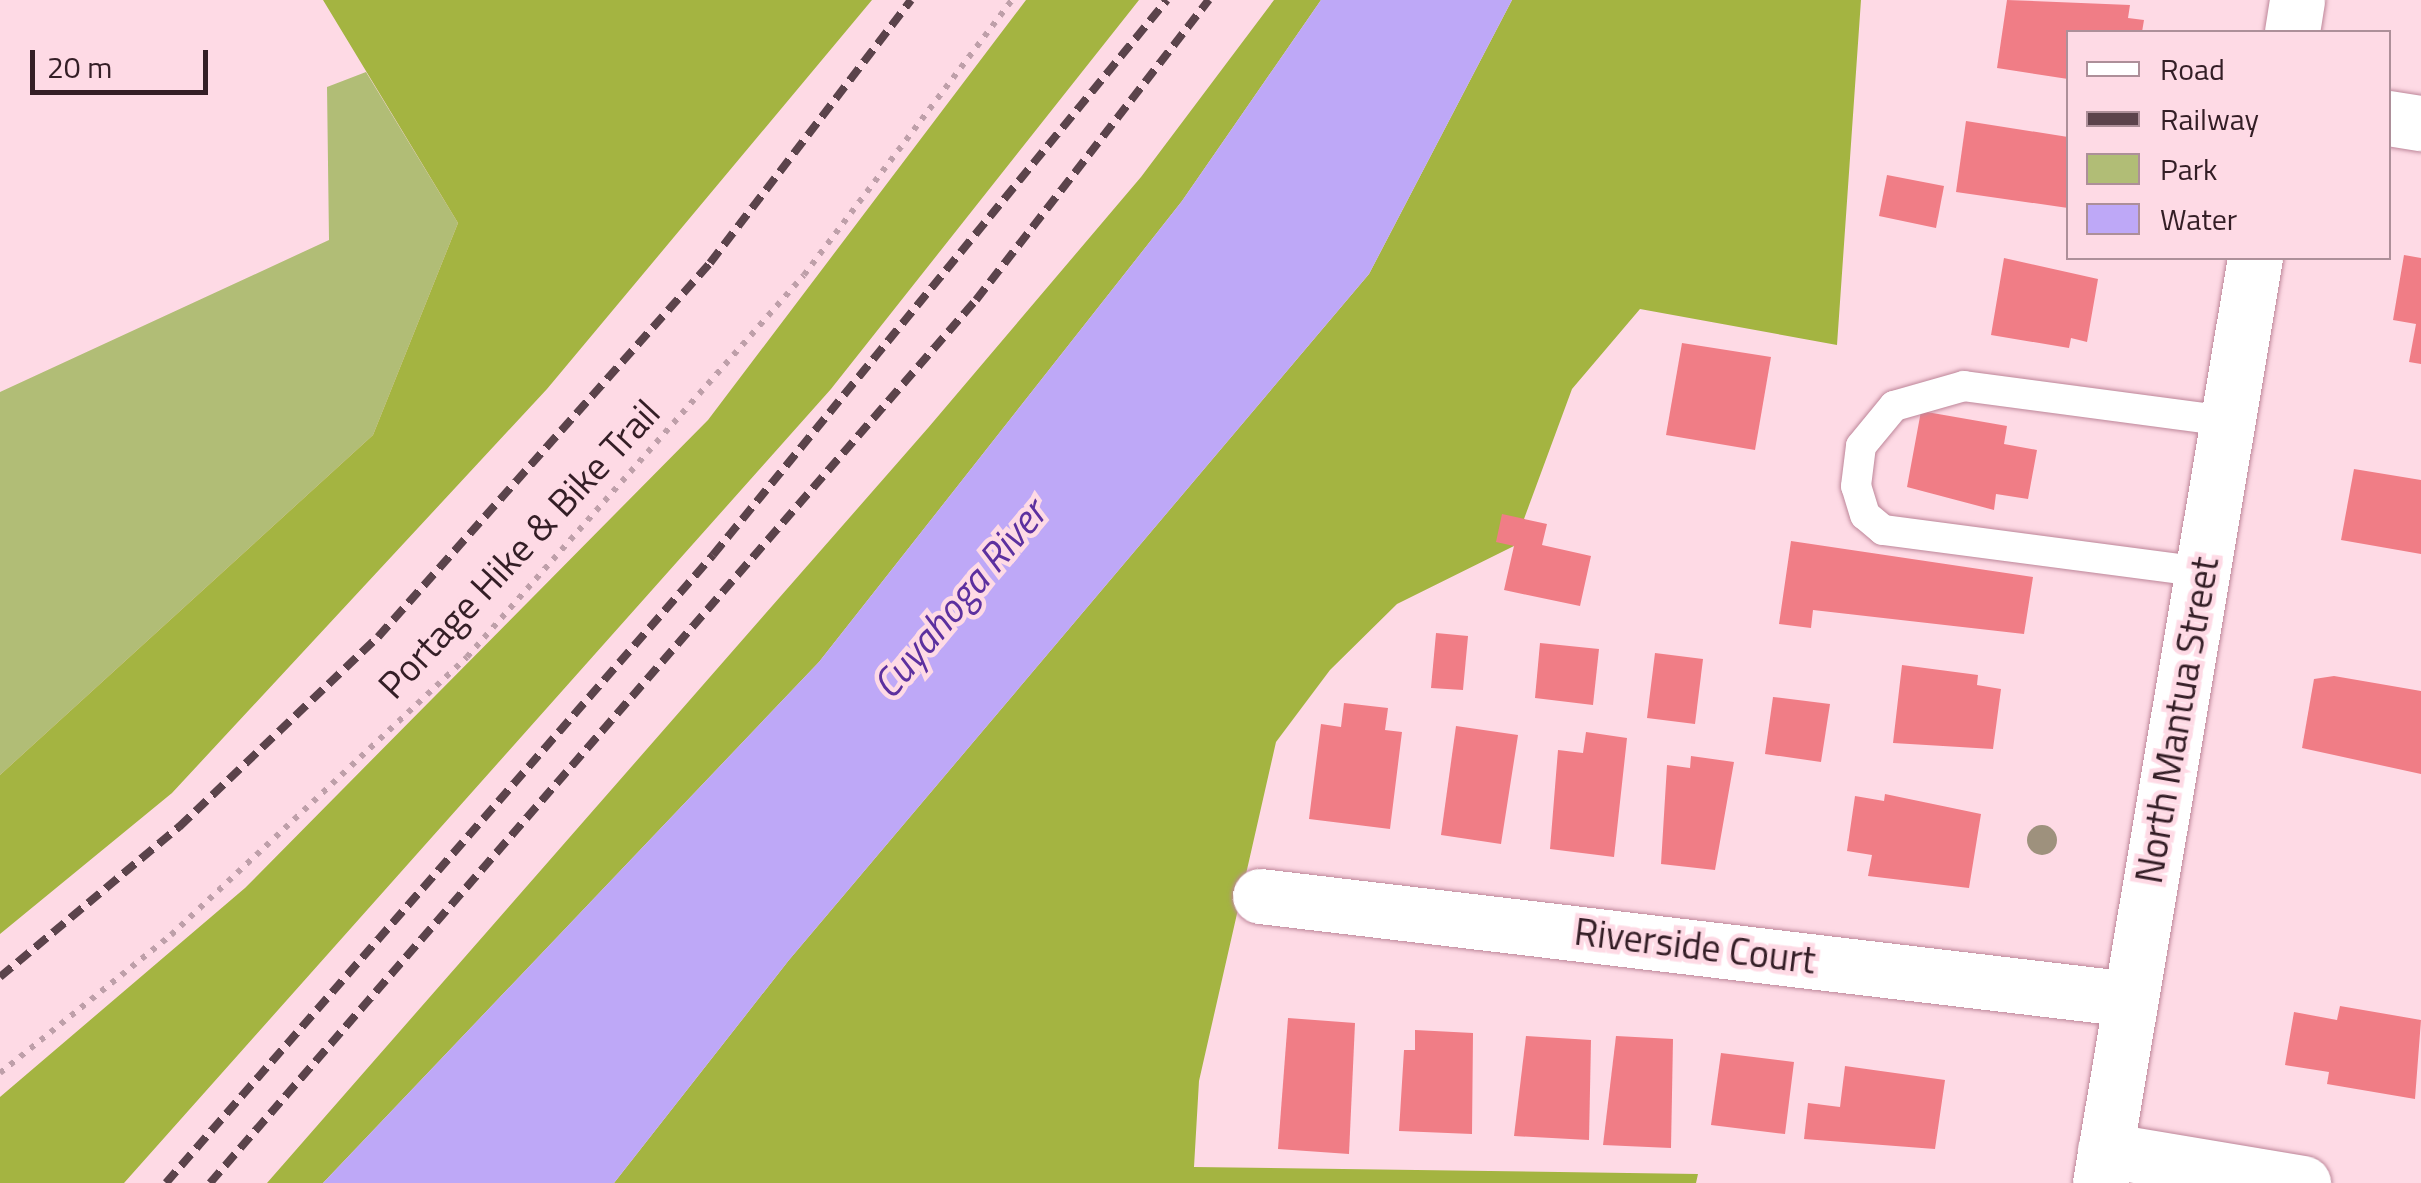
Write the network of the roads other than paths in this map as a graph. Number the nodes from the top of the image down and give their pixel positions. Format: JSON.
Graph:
{"nodes":[{"id":1,"x":2297,"y":0,"type":"edge"},
{"id":2,"x":2292,"y":30,"type":"edge"},
{"id":3,"x":2391,"y":118,"type":"edge"},
{"id":4,"x":2421,"y":123,"type":"edge"},
{"id":5,"x":2255,"y":260,"type":"edge"},
{"id":6,"x":2228,"y":420,"type":"junction"},
{"id":7,"x":2203,"y":572,"type":"junction"},
{"id":8,"x":1260,"y":896,"type":"dead end"},
{"id":9,"x":2130,"y":999,"type":"junction"},
{"id":10,"x":2102,"y":1167,"type":"edge"},
{"id":11,"x":2303,"y":1183,"type":"edge"}],
"edges":[{"from":1,"to":2,"type":"street"},
{"from":3,"to":4,"type":"street"},
{"from":5,"to":6,"type":"street","name":"North Mantua Street"},
{"from":6,"to":7,"type":"street","name":"North Mantua Street"},
{"from":6,"to":7,"type":"lane"},
{"from":7,"to":9,"type":"street","name":"North Mantua Street"},
{"from":8,"to":9,"type":"street","name":"Riverside Court"},
{"from":9,"to":10,"type":"street","name":"North Mantua Street"},
{"from":10,"to":11,"type":"street"}]}
